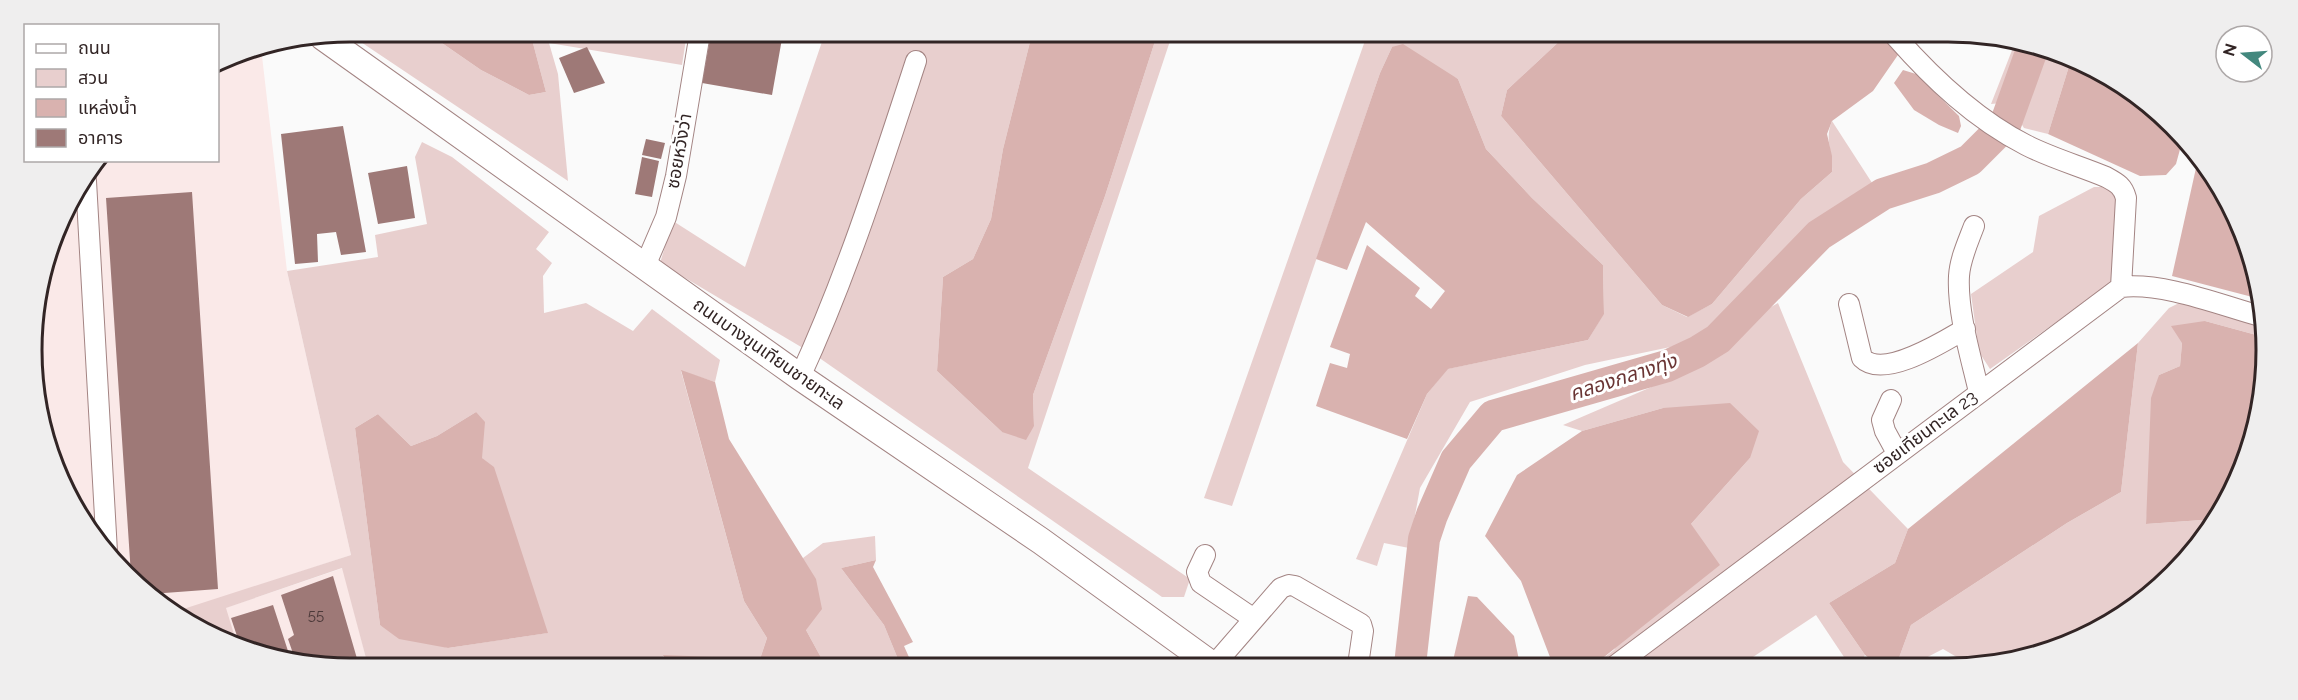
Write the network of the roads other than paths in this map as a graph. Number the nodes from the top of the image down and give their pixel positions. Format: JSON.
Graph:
{"nodes":[{"id":1,"x":698,"y":42,"type":"edge"},
{"id":2,"x":1901,"y":42,"type":"edge"},
{"id":3,"x":330,"y":43,"type":"edge"},
{"id":4,"x":916,"y":61,"type":"dead end"},
{"id":5,"x":87,"y":191,"type":"edge"},
{"id":6,"x":1974,"y":226,"type":"dead end"},
{"id":7,"x":645,"y":266,"type":"junction"},
{"id":8,"x":2121,"y":287,"type":"junction"},
{"id":9,"x":1849,"y":304,"type":"dead end"},
{"id":10,"x":2253,"y":314,"type":"edge"},
{"id":11,"x":1965,"y":329,"type":"junction"},
{"id":12,"x":800,"y":377,"type":"junction"},
{"id":13,"x":1979,"y":392,"type":"junction"},
{"id":14,"x":1891,"y":400,"type":"dead end"},
{"id":15,"x":1897,"y":453,"type":"junction"},
{"id":16,"x":105,"y":536,"type":"edge"},
{"id":17,"x":1205,"y":555,"type":"dead end"},
{"id":18,"x":1254,"y":620,"type":"junction"},
{"id":19,"x":1205,"y":658,"type":"edge"},
{"id":20,"x":1219,"y":658,"type":"edge"},
{"id":21,"x":1359,"y":658,"type":"edge"},
{"id":22,"x":1625,"y":658,"type":"edge"}],
"edges":[{"from":1,"to":7,"type":"street","name":"ซอยหวังว่า"},
{"from":2,"to":8,"type":"street"},
{"from":3,"to":7,"type":"main road","name":"ถนนบางขุนเทียนชายทะเล"},
{"from":4,"to":12,"type":"street"},
{"from":5,"to":16,"type":"street"},
{"from":6,"to":11,"type":"street"},
{"from":7,"to":12,"type":"main road","name":"ถนนบางขุนเทียนชายทะเล"},
{"from":8,"to":10,"type":"street"},
{"from":8,"to":13,"type":"street","name":"ซอยเทียนทะเล 23"},
{"from":9,"to":11,"type":"street"},
{"from":11,"to":13,"type":"street"},
{"from":12,"to":19,"type":"main road","name":"ถนนบางขุนเทียนชายทะเล"},
{"from":13,"to":15,"type":"street","name":"ซอยเทียนทะเล 23"},
{"from":14,"to":15,"type":"street"},
{"from":15,"to":22,"type":"street","name":"ซอยเทียนทะเล 23"},
{"from":17,"to":18,"type":"street"},
{"from":18,"to":20,"type":"street"},
{"from":18,"to":21,"type":"street"}]}
